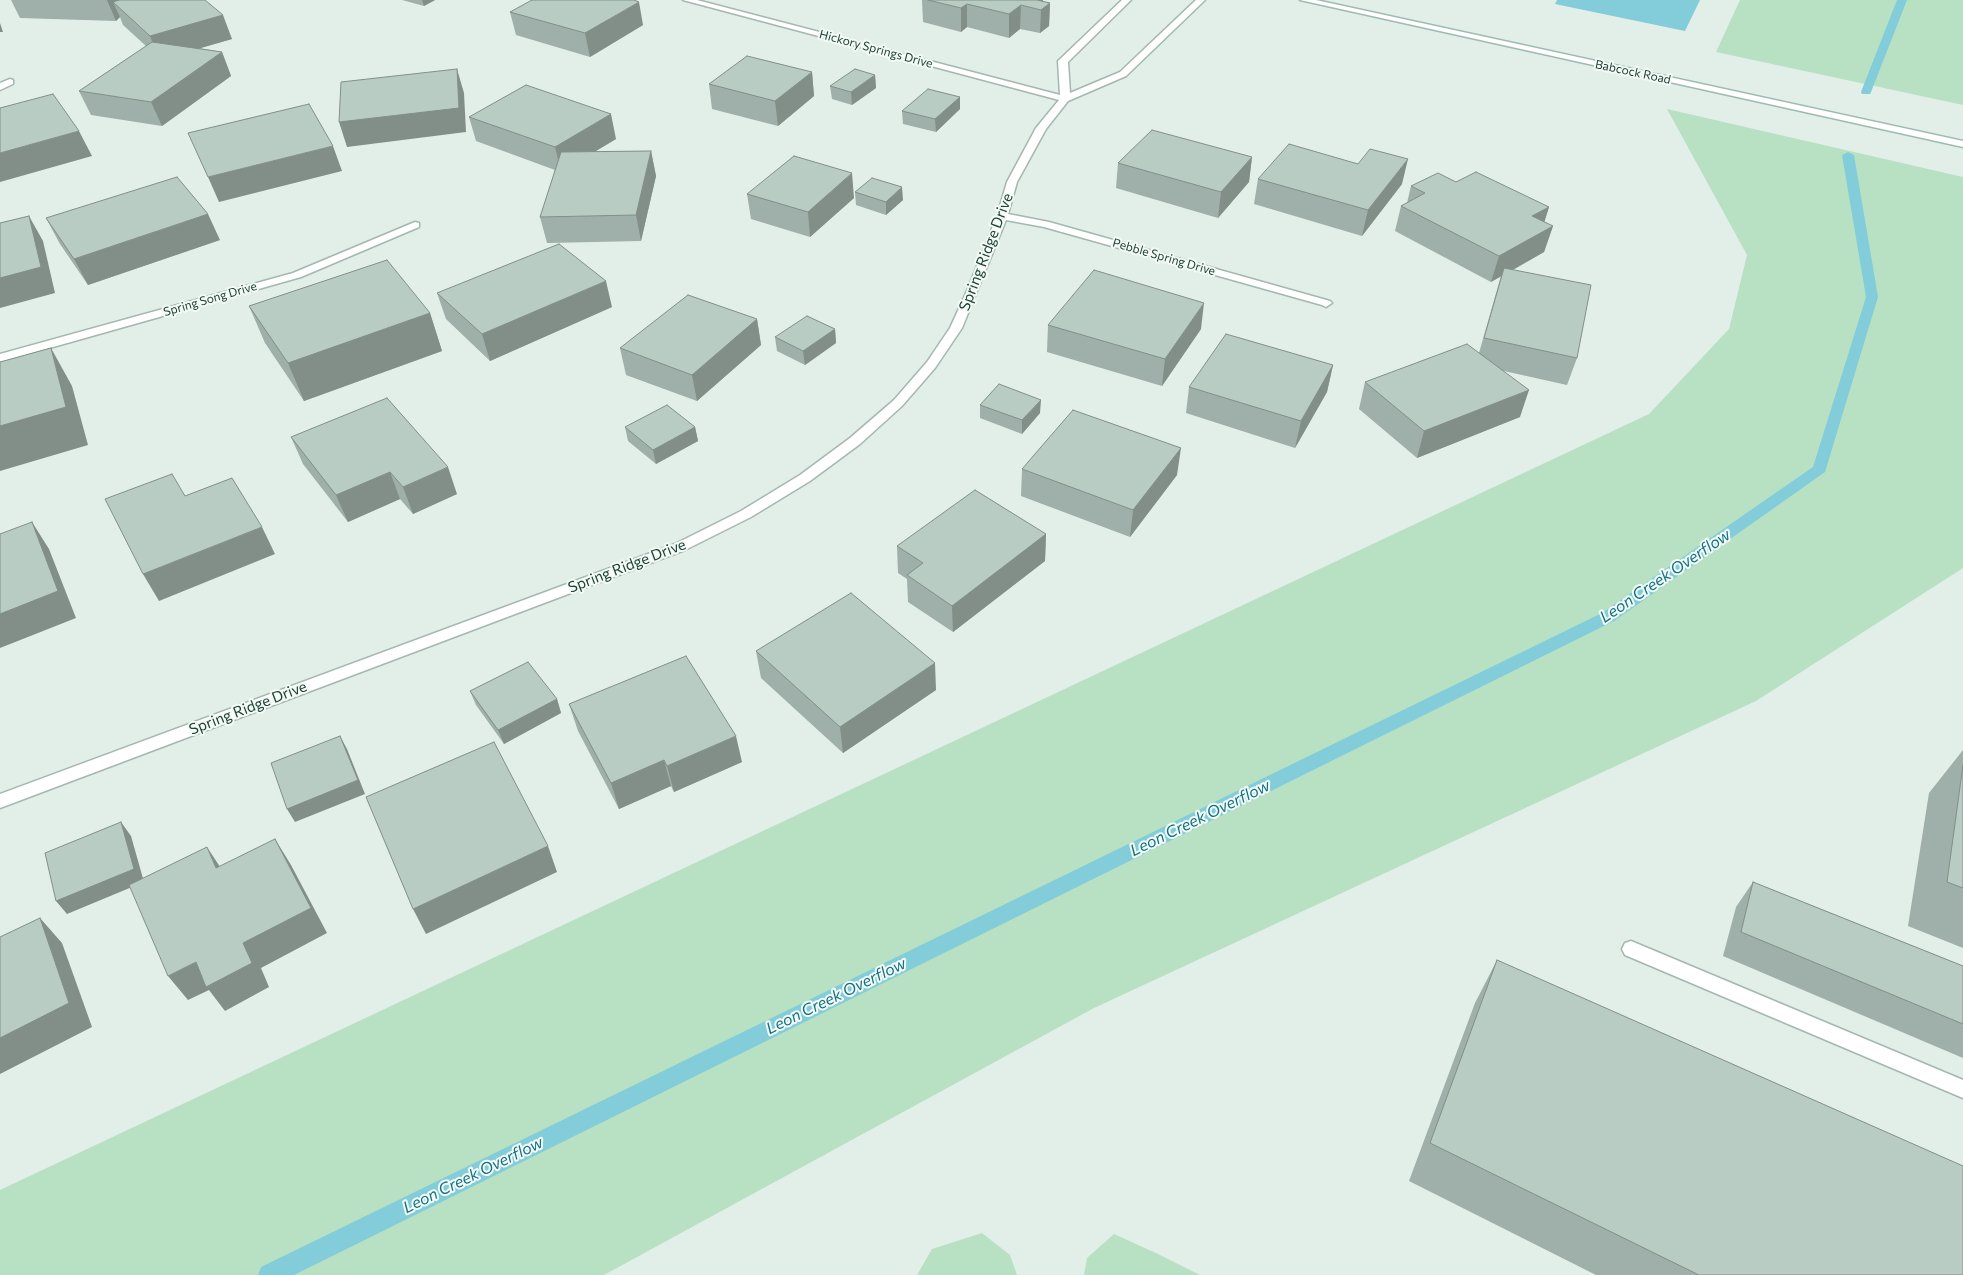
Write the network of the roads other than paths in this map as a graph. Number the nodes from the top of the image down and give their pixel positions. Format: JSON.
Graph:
{"nodes":[{"id":1,"x":687,"y":0,"type":"edge"},
{"id":2,"x":1127,"y":0,"type":"edge"},
{"id":3,"x":1201,"y":0,"type":"edge"},
{"id":4,"x":1304,"y":0,"type":"edge"},
{"id":5,"x":10,"y":82,"type":"dead end"},
{"id":6,"x":0,"y":87,"type":"edge"},
{"id":7,"x":1065,"y":99,"type":"junction"},
{"id":8,"x":1963,"y":144,"type":"edge"},
{"id":9,"x":1002,"y":216,"type":"junction"},
{"id":10,"x":415,"y":225,"type":"dead end"},
{"id":11,"x":1326,"y":302,"type":"dead end"},
{"id":12,"x":0,"y":358,"type":"edge"},
{"id":13,"x":0,"y":801,"type":"edge"},
{"id":14,"x":1631,"y":950,"type":"dead end"},
{"id":15,"x":1963,"y":1089,"type":"edge"}],
"edges":[{"from":1,"to":7,"type":"street","name":"Hickory Springs Drive"},
{"from":2,"to":7,"type":"street"},
{"from":3,"to":7,"type":"street","name":"Spring Ridge Drive"},
{"from":4,"to":8,"type":"street","name":"Babcock Road"},
{"from":5,"to":6,"type":"street"},
{"from":7,"to":9,"type":"street","name":"Spring Ridge Drive"},
{"from":9,"to":11,"type":"street","name":"Pebble Spring Drive"},
{"from":9,"to":13,"type":"street","name":"Spring Ridge Drive"},
{"from":10,"to":12,"type":"street","name":"Spring Song Drive"},
{"from":14,"to":15,"type":"street"}]}
